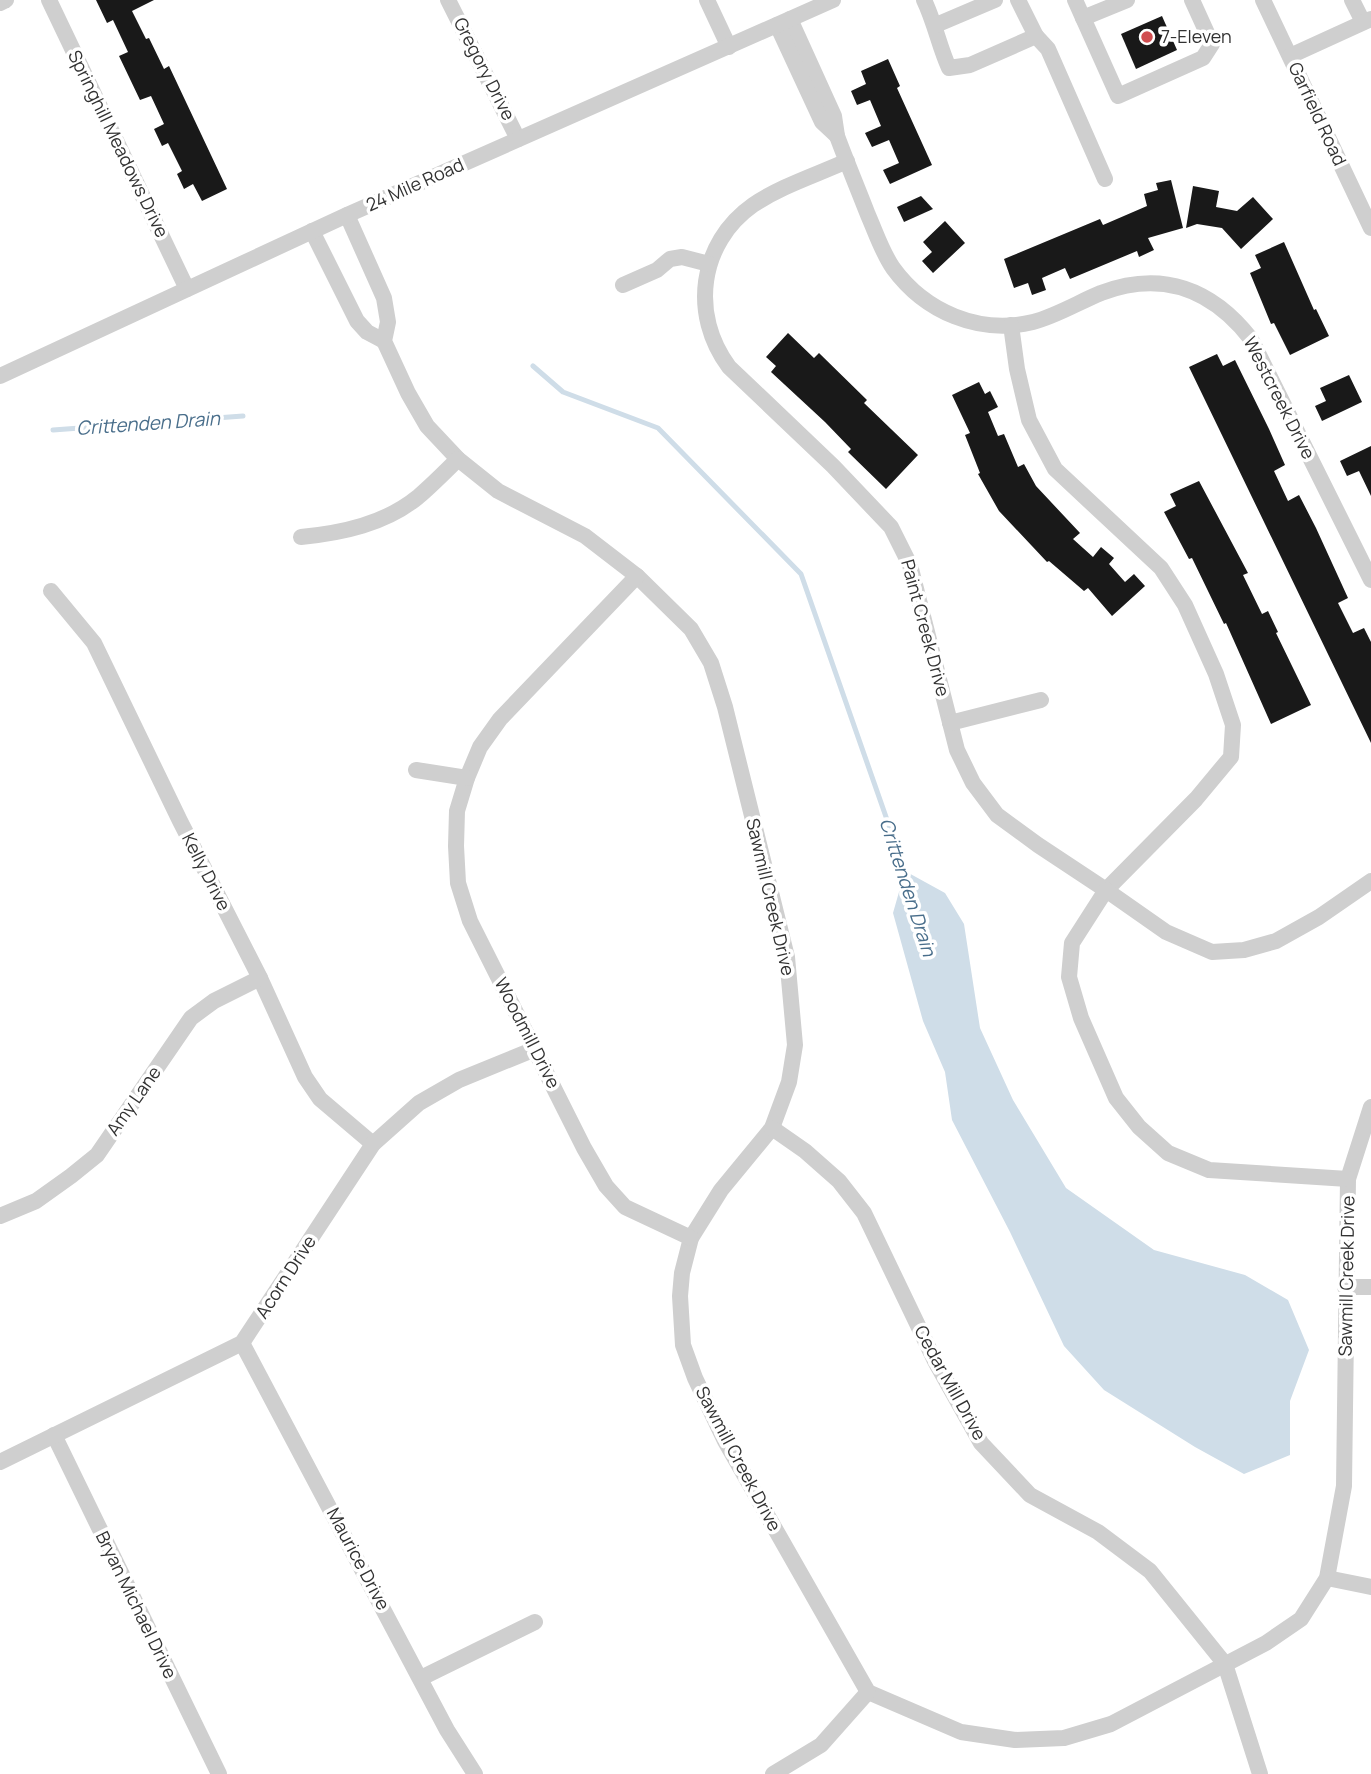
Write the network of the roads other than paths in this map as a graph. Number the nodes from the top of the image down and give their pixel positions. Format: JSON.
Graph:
{"nodes":[{"id":1,"x":6,"y":0,"type":"edge"},
{"id":2,"x":49,"y":0,"type":"edge"},
{"id":3,"x":448,"y":0,"type":"edge"},
{"id":4,"x":707,"y":0,"type":"edge"},
{"id":5,"x":833,"y":0,"type":"edge"},
{"id":6,"x":924,"y":0,"type":"edge"},
{"id":7,"x":995,"y":0,"type":"edge"},
{"id":8,"x":1018,"y":0,"type":"edge"},
{"id":9,"x":1075,"y":0,"type":"edge"},
{"id":10,"x":1127,"y":0,"type":"edge"},
{"id":11,"x":1192,"y":0,"type":"edge"},
{"id":12,"x":1263,"y":0,"type":"edge"},
{"id":13,"x":1352,"y":0,"type":"edge"},
{"id":14,"x":0,"y":3,"type":"edge"},
{"id":15,"x":1083,"y":18,"type":"junction"},
{"id":16,"x":1367,"y":21,"type":"edge"},
{"id":17,"x":783,"y":22,"type":"junction"},
{"id":18,"x":936,"y":25,"type":"junction"},
{"id":19,"x":1036,"y":36,"type":"junction"},
{"id":20,"x":729,"y":47,"type":"junction"},
{"id":21,"x":1290,"y":56,"type":"junction"},
{"id":22,"x":518,"y":139,"type":"junction"},
{"id":23,"x":847,"y":161,"type":"junction"},
{"id":24,"x":1105,"y":179,"type":"dead end"},
{"id":25,"x":347,"y":215,"type":"junction"},
{"id":26,"x":1371,"y":228,"type":"edge"},
{"id":27,"x":312,"y":231,"type":"junction"},
{"id":28,"x":709,"y":264,"type":"junction"},
{"id":29,"x":623,"y":285,"type":"dead end"},
{"id":30,"x":187,"y":289,"type":"junction"},
{"id":31,"x":1011,"y":326,"type":"junction"},
{"id":32,"x":384,"y":341,"type":"junction"},
{"id":33,"x":0,"y":376,"type":"edge"},
{"id":34,"x":458,"y":459,"type":"junction"},
{"id":35,"x":301,"y":537,"type":"dead end"},
{"id":36,"x":637,"y":576,"type":"junction"},
{"id":37,"x":1371,"y":580,"type":"edge"},
{"id":38,"x":51,"y":590,"type":"dead end"},
{"id":39,"x":1041,"y":700,"type":"dead end"},
{"id":40,"x":950,"y":723,"type":"junction"},
{"id":41,"x":416,"y":770,"type":"dead end"},
{"id":42,"x":467,"y":778,"type":"junction"},
{"id":43,"x":1368,"y":882,"type":"edge"},
{"id":44,"x":1106,"y":890,"type":"junction"},
{"id":45,"x":260,"y":978,"type":"junction"},
{"id":46,"x":536,"y":1049,"type":"junction"},
{"id":47,"x":1371,"y":1107,"type":"edge"},
{"id":48,"x":772,"y":1128,"type":"junction"},
{"id":49,"x":373,"y":1144,"type":"junction"},
{"id":50,"x":1348,"y":1179,"type":"junction"},
{"id":51,"x":0,"y":1216,"type":"edge"},
{"id":52,"x":691,"y":1238,"type":"junction"},
{"id":53,"x":1345,"y":1287,"type":"junction"},
{"id":54,"x":1371,"y":1287,"type":"edge"},
{"id":55,"x":242,"y":1343,"type":"junction"},
{"id":56,"x":54,"y":1435,"type":"junction"},
{"id":57,"x":0,"y":1462,"type":"edge"},
{"id":58,"x":1327,"y":1578,"type":"junction"},
{"id":59,"x":1371,"y":1587,"type":"edge"},
{"id":60,"x":535,"y":1622,"type":"dead end"},
{"id":61,"x":1225,"y":1664,"type":"junction"},
{"id":62,"x":421,"y":1678,"type":"junction"},
{"id":63,"x":868,"y":1692,"type":"junction"},
{"id":64,"x":219,"y":1774,"type":"edge"},
{"id":65,"x":475,"y":1774,"type":"edge"},
{"id":66,"x":773,"y":1774,"type":"edge"},
{"id":67,"x":1260,"y":1774,"type":"edge"}],
"edges":[{"from":1,"to":14,"type":"street"},
{"from":2,"to":30,"type":"street","name":"Springhill Meadows Drive"},
{"from":3,"to":22,"type":"street","name":"Gregory Drive"},
{"from":4,"to":20,"type":"street"},
{"from":5,"to":17,"type":"street","name":"24 Mile Road"},
{"from":6,"to":18,"type":"street"},
{"from":7,"to":18,"type":"street"},
{"from":8,"to":19,"type":"street"},
{"from":9,"to":15,"type":"street"},
{"from":10,"to":15,"type":"street"},
{"from":11,"to":15,"type":"street"},
{"from":12,"to":21,"type":"street","name":"Garfield Road"},
{"from":13,"to":16,"type":"street"},
{"from":16,"to":21,"type":"street"},
{"from":17,"to":20,"type":"street","name":"24 Mile Road"},
{"from":17,"to":23,"type":"street","name":"Westcreek Drive"},
{"from":18,"to":19,"type":"street"},
{"from":19,"to":24,"type":"street"},
{"from":20,"to":22,"type":"street","name":"24 Mile Road"},
{"from":21,"to":26,"type":"street","name":"Garfield Road"},
{"from":22,"to":25,"type":"street","name":"24 Mile Road"},
{"from":23,"to":28,"type":"street","name":"Paint Creek Drive"},
{"from":23,"to":31,"type":"street","name":"Westcreek Drive"},
{"from":25,"to":27,"type":"street","name":"24 Mile Road"},
{"from":25,"to":32,"type":"street","name":"Sawmill Creek Drive"},
{"from":27,"to":30,"type":"street","name":"24 Mile Road"},
{"from":27,"to":32,"type":"street","name":"Sawmill Creek Drive"},
{"from":28,"to":29,"type":"street"},
{"from":28,"to":40,"type":"street","name":"Paint Creek Drive"},
{"from":30,"to":33,"type":"street","name":"24 Mile Road"},
{"from":31,"to":37,"type":"street","name":"Westcreek Drive"},
{"from":31,"to":44,"type":"street"},
{"from":32,"to":34,"type":"street","name":"Sawmill Creek Drive"},
{"from":34,"to":35,"type":"street"},
{"from":34,"to":36,"type":"street","name":"Sawmill Creek Drive"},
{"from":36,"to":42,"type":"street","name":"Woodmill Drive"},
{"from":36,"to":48,"type":"street","name":"Sawmill Creek Drive"},
{"from":38,"to":45,"type":"street","name":"Kelly Drive"},
{"from":39,"to":40,"type":"street"},
{"from":40,"to":44,"type":"street","name":"Paint Creek Drive"},
{"from":41,"to":42,"type":"street"},
{"from":42,"to":46,"type":"street","name":"Woodmill Drive"},
{"from":43,"to":44,"type":"street","name":"Paint Creek Drive"},
{"from":44,"to":50,"type":"street"},
{"from":45,"to":49,"type":"street","name":"Kelly Drive"},
{"from":45,"to":51,"type":"street","name":"Amy Lane"},
{"from":46,"to":49,"type":"street","name":"Acorn Drive"},
{"from":46,"to":52,"type":"street","name":"Woodmill Drive"},
{"from":47,"to":50,"type":"street","name":"Sawmill Creek Drive"},
{"from":48,"to":52,"type":"street","name":"Sawmill Creek Drive"},
{"from":48,"to":61,"type":"street","name":"Cedar Mill Drive"},
{"from":49,"to":55,"type":"street","name":"Acorn Drive"},
{"from":50,"to":53,"type":"street","name":"Sawmill Creek Drive"},
{"from":52,"to":63,"type":"street","name":"Sawmill Creek Drive"},
{"from":53,"to":54,"type":"street"},
{"from":53,"to":58,"type":"street","name":"Sawmill Creek Drive"},
{"from":55,"to":56,"type":"street"},
{"from":55,"to":62,"type":"street","name":"Maurice Drive"},
{"from":56,"to":57,"type":"street"},
{"from":56,"to":64,"type":"street","name":"Bryan Michael Drive"},
{"from":58,"to":59,"type":"street"},
{"from":58,"to":61,"type":"street"},
{"from":60,"to":62,"type":"street"},
{"from":61,"to":63,"type":"street"},
{"from":61,"to":67,"type":"street"},
{"from":62,"to":65,"type":"street","name":"Maurice Drive"},
{"from":63,"to":66,"type":"street"}]}
